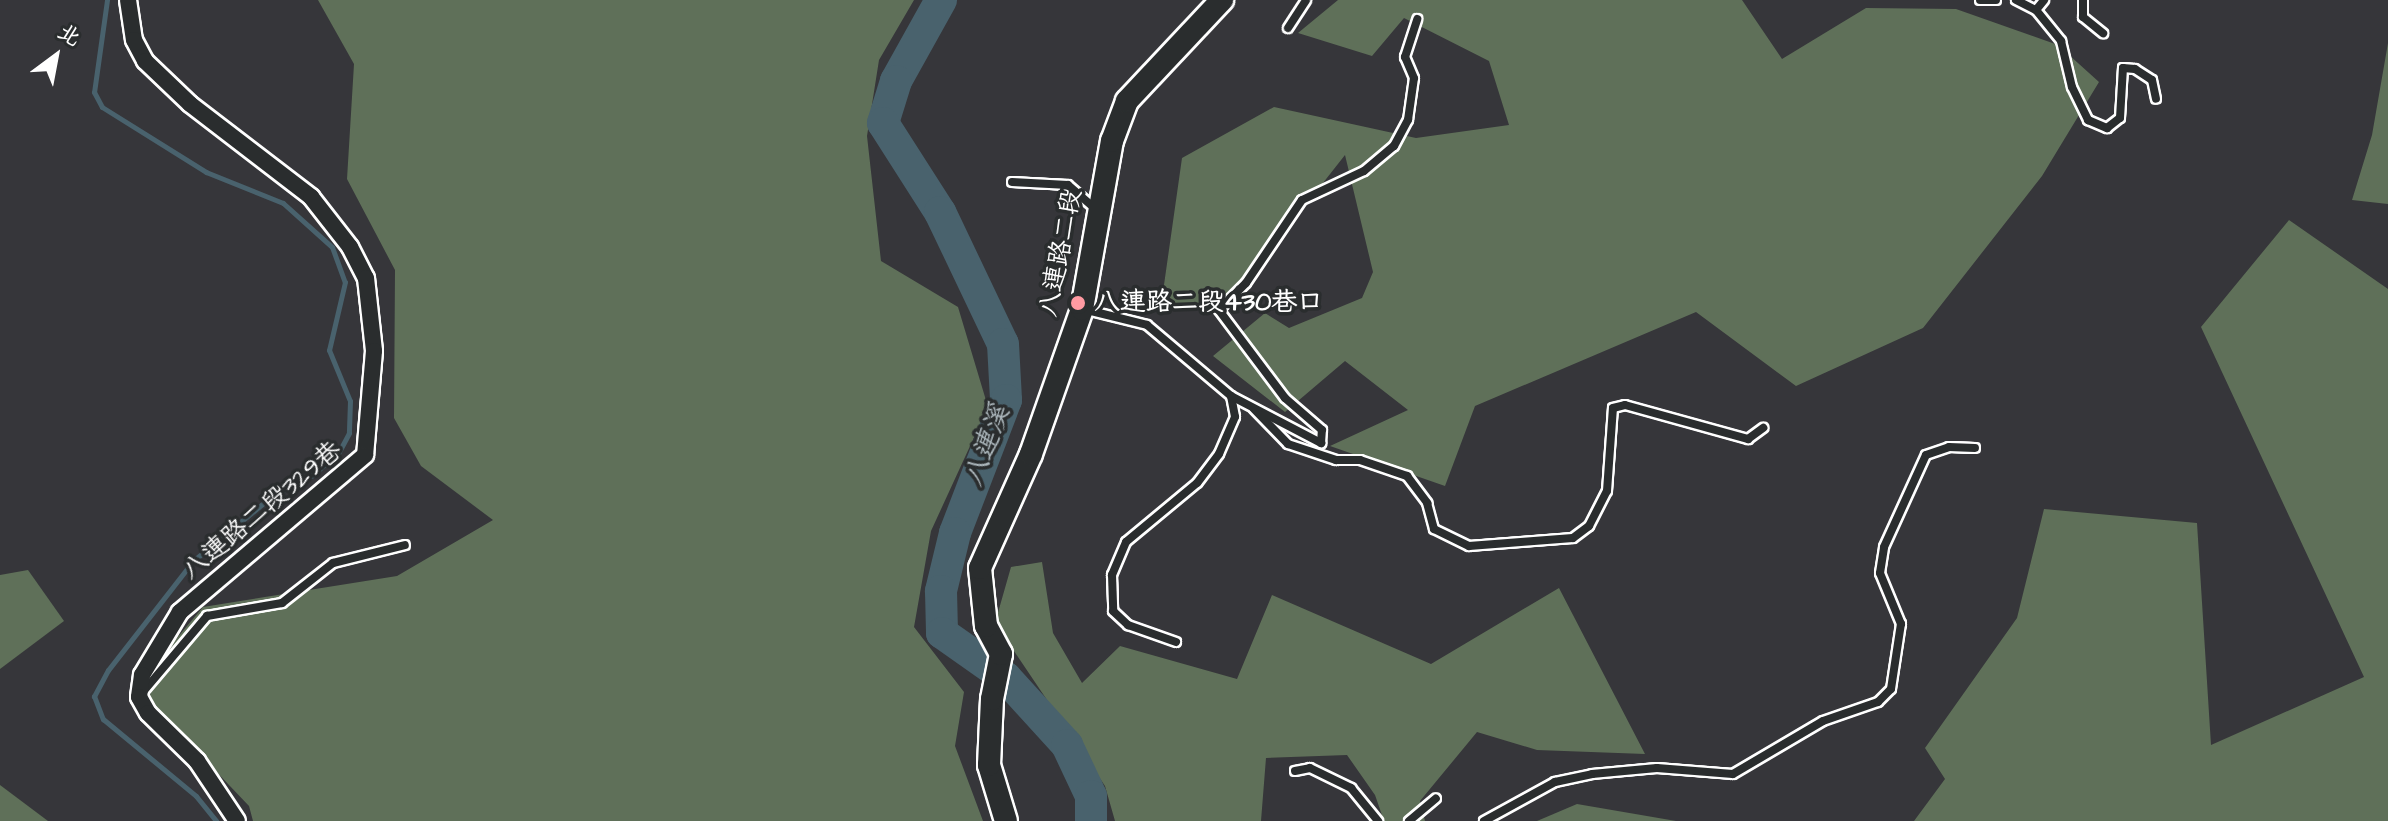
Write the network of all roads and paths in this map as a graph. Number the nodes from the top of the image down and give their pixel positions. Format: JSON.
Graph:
{"nodes":[{"id":1,"x":128,"y":0,"type":"edge"},
{"id":2,"x":1222,"y":0,"type":"edge"},
{"id":3,"x":1306,"y":0,"type":"edge"},
{"id":4,"x":1980,"y":0,"type":"edge"},
{"id":5,"x":1996,"y":0,"type":"edge"},
{"id":6,"x":2016,"y":0,"type":"edge"},
{"id":7,"x":2044,"y":0,"type":"edge"},
{"id":8,"x":2083,"y":0,"type":"edge"},
{"id":9,"x":2036,"y":10,"type":"junction"},
{"id":10,"x":1417,"y":19,"type":"dead end"},
{"id":11,"x":1288,"y":28,"type":"dead end"},
{"id":12,"x":2103,"y":33,"type":"dead end"},
{"id":13,"x":2156,"y":99,"type":"dead end"},
{"id":14,"x":1012,"y":182,"type":"dead end"},
{"id":15,"x":1098,"y":210,"type":"junction"},
{"id":16,"x":1082,"y":309,"type":"junction"},
{"id":17,"x":1231,"y":396,"type":"junction"},
{"id":18,"x":1254,"y":409,"type":"junction"},
{"id":19,"x":1763,"y":428,"type":"dead end"},
{"id":20,"x":1975,"y":448,"type":"dead end"},
{"id":21,"x":405,"y":545,"type":"dead end"},
{"id":22,"x":1176,"y":642,"type":"dead end"},
{"id":23,"x":139,"y":697,"type":"junction"},
{"id":24,"x":1295,"y":771,"type":"dead end"},
{"id":25,"x":1436,"y":798,"type":"dead end"},
{"id":26,"x":237,"y":821,"type":"edge"},
{"id":27,"x":1006,"y":821,"type":"edge"},
{"id":28,"x":1378,"y":821,"type":"edge"},
{"id":29,"x":1409,"y":821,"type":"edge"},
{"id":30,"x":1484,"y":821,"type":"edge"}],
"edges":[{"from":1,"to":23,"type":"street","name":"八連路二段329巷"},
{"from":2,"to":15,"type":"street","name":"八連路二段"},
{"from":3,"to":11,"type":"lane"},
{"from":4,"to":5,"type":"lane"},
{"from":6,"to":9,"type":"lane"},
{"from":7,"to":9,"type":"lane"},
{"from":8,"to":12,"type":"lane"},
{"from":9,"to":13,"type":"lane"},
{"from":10,"to":18,"type":"lane"},
{"from":14,"to":15,"type":"lane"},
{"from":15,"to":16,"type":"street","name":"八連路二段"},
{"from":16,"to":17,"type":"lane"},
{"from":16,"to":27,"type":"street","name":"八連路二段"},
{"from":17,"to":18,"type":"lane"},
{"from":17,"to":22,"type":"lane"},
{"from":18,"to":19,"type":"lane"},
{"from":20,"to":30,"type":"lane"},
{"from":21,"to":23,"type":"lane"},
{"from":23,"to":26,"type":"street"},
{"from":24,"to":28,"type":"lane"},
{"from":25,"to":29,"type":"lane"}]}
